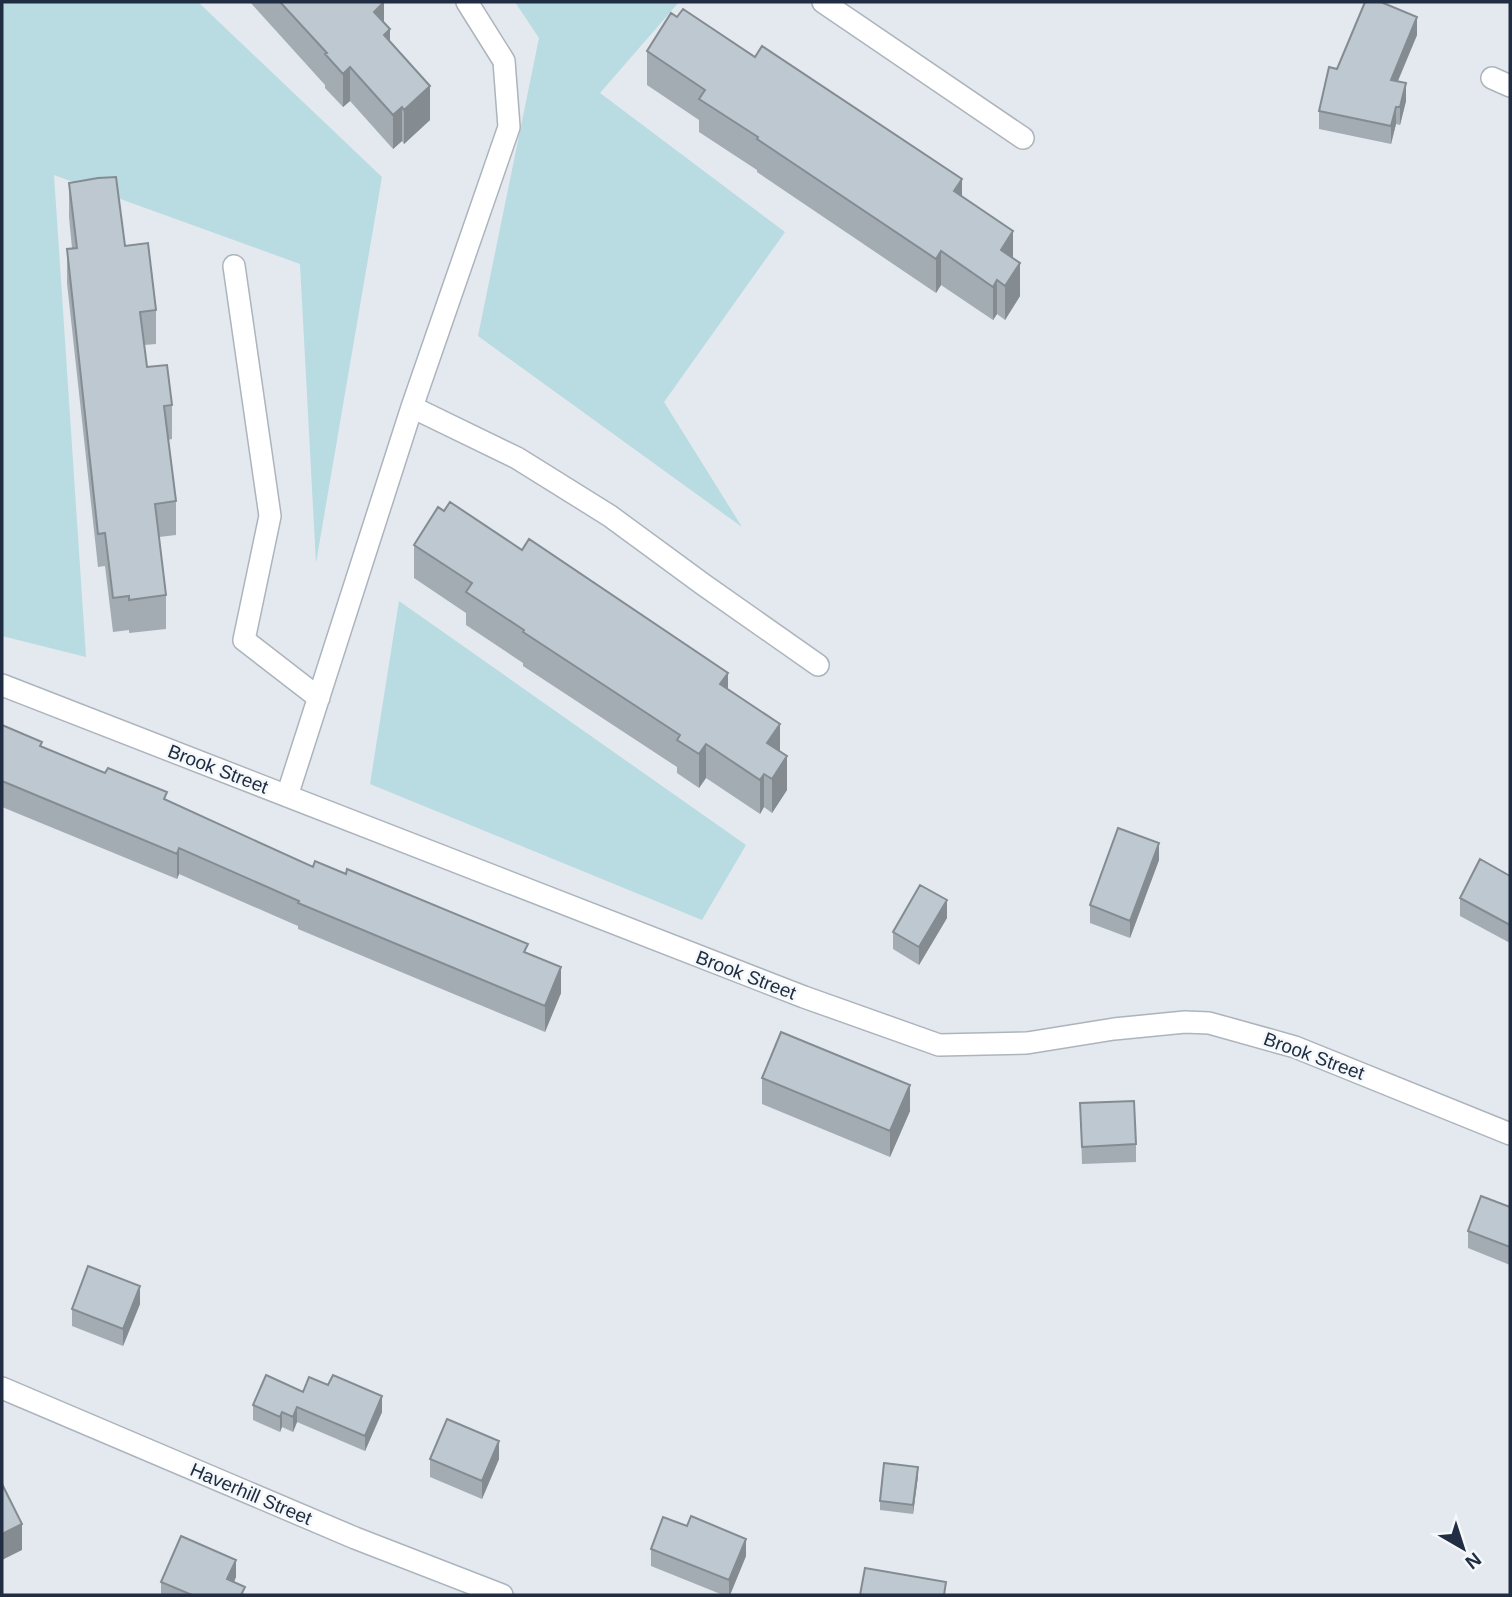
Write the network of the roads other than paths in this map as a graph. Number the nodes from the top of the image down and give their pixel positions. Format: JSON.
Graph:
{"nodes":[{"id":1,"x":467,"y":2,"type":"edge"},
{"id":2,"x":823,"y":2,"type":"edge"},
{"id":3,"x":1023,"y":138,"type":"dead end"},
{"id":4,"x":234,"y":266,"type":"dead end"},
{"id":5,"x":412,"y":407,"type":"junction"},
{"id":6,"x":818,"y":666,"type":"dead end"},
{"id":7,"x":2,"y":685,"type":"edge"},
{"id":8,"x":319,"y":698,"type":"junction"},
{"id":9,"x":287,"y":796,"type":"junction"},
{"id":10,"x":1510,"y":1134,"type":"edge"},
{"id":11,"x":2,"y":1388,"type":"edge"},
{"id":12,"x":502,"y":1595,"type":"edge"}],
"edges":[{"from":1,"to":5,"type":"street"},
{"from":2,"to":3,"type":"street"},
{"from":4,"to":8,"type":"street"},
{"from":5,"to":6,"type":"street"},
{"from":5,"to":8,"type":"street"},
{"from":7,"to":9,"type":"street","name":"Brook Street"},
{"from":8,"to":9,"type":"street"},
{"from":9,"to":10,"type":"street","name":"Brook Street"},
{"from":11,"to":12,"type":"street","name":"Haverhill Street"}]}
